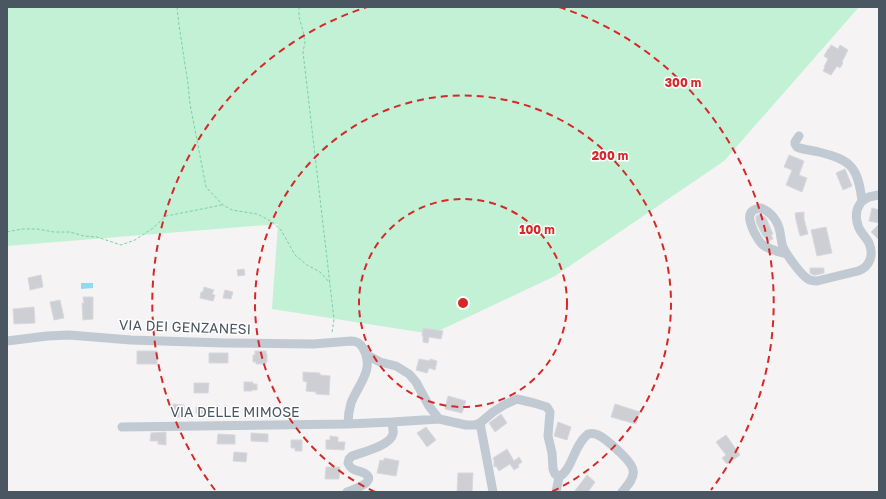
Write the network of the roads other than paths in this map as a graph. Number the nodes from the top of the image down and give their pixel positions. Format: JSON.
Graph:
{"nodes":[{"id":1,"x":798,"y":136,"type":"dead end"},
{"id":2,"x":879,"y":195,"type":"edge"},
{"id":3,"x":862,"y":201,"type":"junction"},
{"id":4,"x":787,"y":254,"type":"junction"},
{"id":5,"x":7,"y":341,"type":"edge"},
{"id":6,"x":367,"y":355,"type":"junction"},
{"id":7,"x":439,"y":419,"type":"junction"},
{"id":8,"x":392,"y":422,"type":"junction"},
{"id":9,"x":480,"y":423,"type":"junction"},
{"id":10,"x":348,"y":424,"type":"junction"},
{"id":11,"x":122,"y":427,"type":"dead end"},
{"id":12,"x":559,"y":477,"type":"junction"},
{"id":13,"x":347,"y":492,"type":"edge"},
{"id":14,"x":493,"y":492,"type":"edge"},
{"id":15,"x":556,"y":492,"type":"edge"},
{"id":16,"x":622,"y":492,"type":"edge"}],
"edges":[{"from":1,"to":3,"type":"street"},
{"from":2,"to":3,"type":"street"},
{"from":3,"to":4,"type":"street"},
{"from":4,"to":4,"type":"street"},
{"from":5,"to":6,"type":"street","name":"VIA DEI GENZANESI"},
{"from":6,"to":7,"type":"street"},
{"from":6,"to":10,"type":"street"},
{"from":7,"to":8,"type":"street","name":"VIA DELLE MIMOSE"},
{"from":7,"to":9,"type":"street","name":"VIA DELLE MIMOSE"},
{"from":8,"to":10,"type":"street","name":"VIA DELLE MIMOSE"},
{"from":8,"to":13,"type":"street"},
{"from":9,"to":12,"type":"street"},
{"from":9,"to":14,"type":"street"},
{"from":10,"to":11,"type":"street","name":"VIA DELLE MIMOSE"},
{"from":12,"to":15,"type":"street"},
{"from":12,"to":16,"type":"street"}]}
